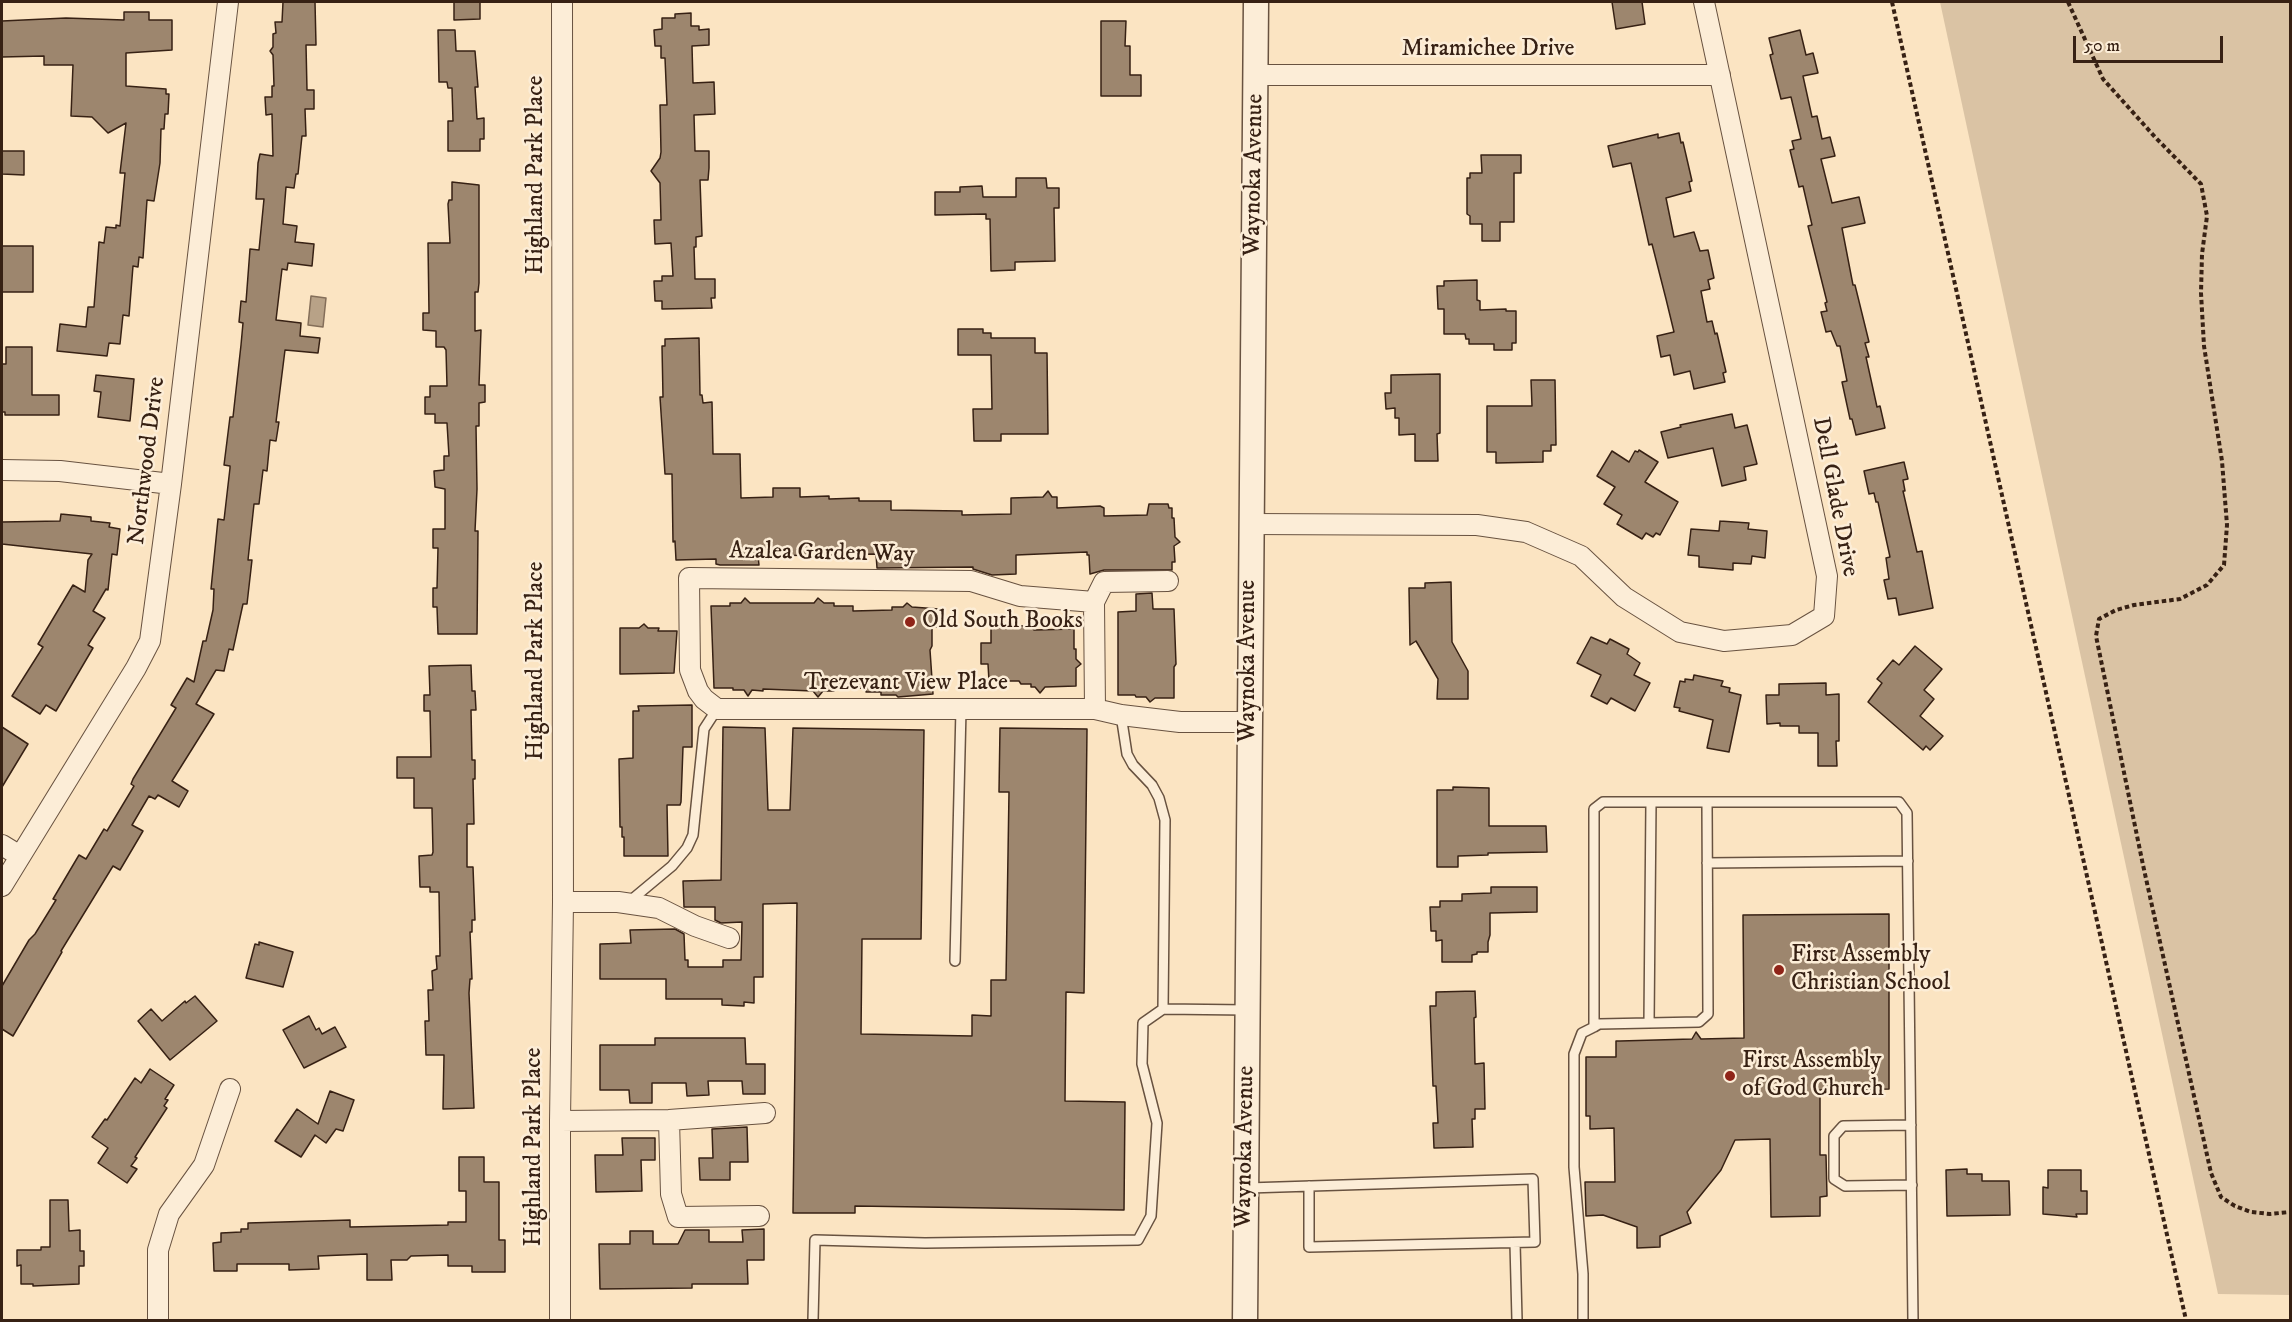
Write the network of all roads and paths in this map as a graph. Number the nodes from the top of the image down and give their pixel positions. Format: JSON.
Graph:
{"nodes":[{"id":1,"x":228,"y":2,"type":"edge"},
{"id":2,"x":562,"y":2,"type":"edge"},
{"id":3,"x":1256,"y":2,"type":"edge"},
{"id":4,"x":1704,"y":2,"type":"edge"},
{"id":5,"x":1892,"y":2,"type":"edge"},
{"id":6,"x":2068,"y":2,"type":"edge"},
{"id":7,"x":1256,"y":75,"type":"junction"},
{"id":8,"x":1720,"y":75,"type":"junction"},
{"id":9,"x":2,"y":470,"type":"edge"},
{"id":10,"x":171,"y":484,"type":"junction"},
{"id":11,"x":1250,"y":524,"type":"junction"},
{"id":12,"x":1168,"y":581,"type":"dead end"},
{"id":13,"x":1094,"y":602,"type":"junction"},
{"id":14,"x":717,"y":709,"type":"junction"},
{"id":15,"x":961,"y":709,"type":"junction"},
{"id":16,"x":1095,"y":709,"type":"junction"},
{"id":17,"x":1121,"y":715,"type":"junction"},
{"id":18,"x":1249,"y":722,"type":"junction"},
{"id":19,"x":1651,"y":802,"type":"junction"},
{"id":20,"x":1707,"y":802,"type":"junction"},
{"id":21,"x":2,"y":845,"type":"edge"},
{"id":22,"x":20,"y":856,"type":"junction"},
{"id":23,"x":1908,"y":861,"type":"junction"},
{"id":24,"x":1707,"y":863,"type":"junction"},
{"id":25,"x":2,"y":886,"type":"edge"},
{"id":26,"x":563,"y":902,"type":"junction"},
{"id":27,"x":628,"y":903,"type":"junction"},
{"id":28,"x":729,"y":938,"type":"dead end"},
{"id":29,"x":956,"y":961,"type":"dead end"},
{"id":30,"x":1163,"y":1009,"type":"junction"},
{"id":31,"x":1248,"y":1010,"type":"junction"},
{"id":32,"x":1649,"y":1023,"type":"junction"},
{"id":33,"x":1594,"y":1027,"type":"junction"},
{"id":34,"x":230,"y":1089,"type":"dead end"},
{"id":35,"x":765,"y":1113,"type":"dead end"},
{"id":36,"x":669,"y":1120,"type":"junction"},
{"id":37,"x":560,"y":1121,"type":"junction"},
{"id":38,"x":1911,"y":1125,"type":"junction"},
{"id":39,"x":1912,"y":1185,"type":"junction"},
{"id":40,"x":1309,"y":1186,"type":"junction"},
{"id":41,"x":1246,"y":1188,"type":"junction"},
{"id":42,"x":2290,"y":1212,"type":"edge"},
{"id":43,"x":759,"y":1216,"type":"dead end"},
{"id":44,"x":1515,"y":1243,"type":"junction"},
{"id":45,"x":158,"y":1320,"type":"edge"},
{"id":46,"x":560,"y":1320,"type":"edge"},
{"id":47,"x":813,"y":1320,"type":"edge"},
{"id":48,"x":1245,"y":1320,"type":"edge"},
{"id":49,"x":1517,"y":1320,"type":"edge"},
{"id":50,"x":1584,"y":1320,"type":"edge"},
{"id":51,"x":1913,"y":1320,"type":"edge"},
{"id":52,"x":2186,"y":1320,"type":"edge"}],
"edges":[{"from":1,"to":10,"type":"street","name":"Northwood Drive"},
{"from":2,"to":26,"type":"street","name":"Highland Park Place"},
{"from":3,"to":7,"type":"street","name":"Waynoka Avenue"},
{"from":4,"to":8,"type":"street","name":"Dell Glade Drive"},
{"from":5,"to":52,"type":"path"},
{"from":6,"to":42,"type":"path"},
{"from":7,"to":8,"type":"street","name":"Miramichee Drive"},
{"from":7,"to":11,"type":"street","name":"Waynoka Avenue"},
{"from":8,"to":11,"type":"street","name":"Dell Glade Drive"},
{"from":9,"to":10,"type":"street"},
{"from":10,"to":22,"type":"street","name":"Northwood Drive"},
{"from":11,"to":18,"type":"street","name":"Waynoka Avenue"},
{"from":12,"to":13,"type":"street"},
{"from":13,"to":14,"type":"street","name":"Azalea Garden Way"},
{"from":13,"to":16,"type":"street"},
{"from":14,"to":15,"type":"street","name":"Trezevant View Place"},
{"from":14,"to":27,"type":"lane"},
{"from":15,"to":16,"type":"street","name":"Trezevant View Place"},
{"from":15,"to":29,"type":"lane"},
{"from":16,"to":17,"type":"street"},
{"from":17,"to":18,"type":"street"},
{"from":17,"to":30,"type":"lane"},
{"from":18,"to":31,"type":"street","name":"Waynoka Avenue"},
{"from":19,"to":20,"type":"lane"},
{"from":19,"to":32,"type":"lane"},
{"from":19,"to":33,"type":"lane"},
{"from":20,"to":23,"type":"lane"},
{"from":20,"to":24,"type":"lane"},
{"from":21,"to":22,"type":"street"},
{"from":22,"to":25,"type":"street","name":"Northwood Drive"},
{"from":23,"to":24,"type":"lane"},
{"from":23,"to":38,"type":"lane"},
{"from":24,"to":32,"type":"lane"},
{"from":26,"to":27,"type":"street"},
{"from":26,"to":37,"type":"street","name":"Highland Park Place"},
{"from":27,"to":28,"type":"street"},
{"from":30,"to":31,"type":"lane"},
{"from":30,"to":47,"type":"lane"},
{"from":31,"to":41,"type":"street","name":"Waynoka Avenue"},
{"from":32,"to":33,"type":"lane"},
{"from":33,"to":50,"type":"lane"},
{"from":34,"to":45,"type":"street"},
{"from":35,"to":36,"type":"street"},
{"from":36,"to":37,"type":"street"},
{"from":36,"to":43,"type":"street"},
{"from":37,"to":46,"type":"street","name":"Highland Park Place"},
{"from":38,"to":39,"type":"lane"},
{"from":38,"to":39,"type":"lane"},
{"from":39,"to":51,"type":"lane"},
{"from":40,"to":41,"type":"lane"},
{"from":40,"to":44,"type":"lane"},
{"from":40,"to":44,"type":"lane"},
{"from":41,"to":48,"type":"street","name":"Waynoka Avenue"},
{"from":44,"to":49,"type":"lane"}]}
